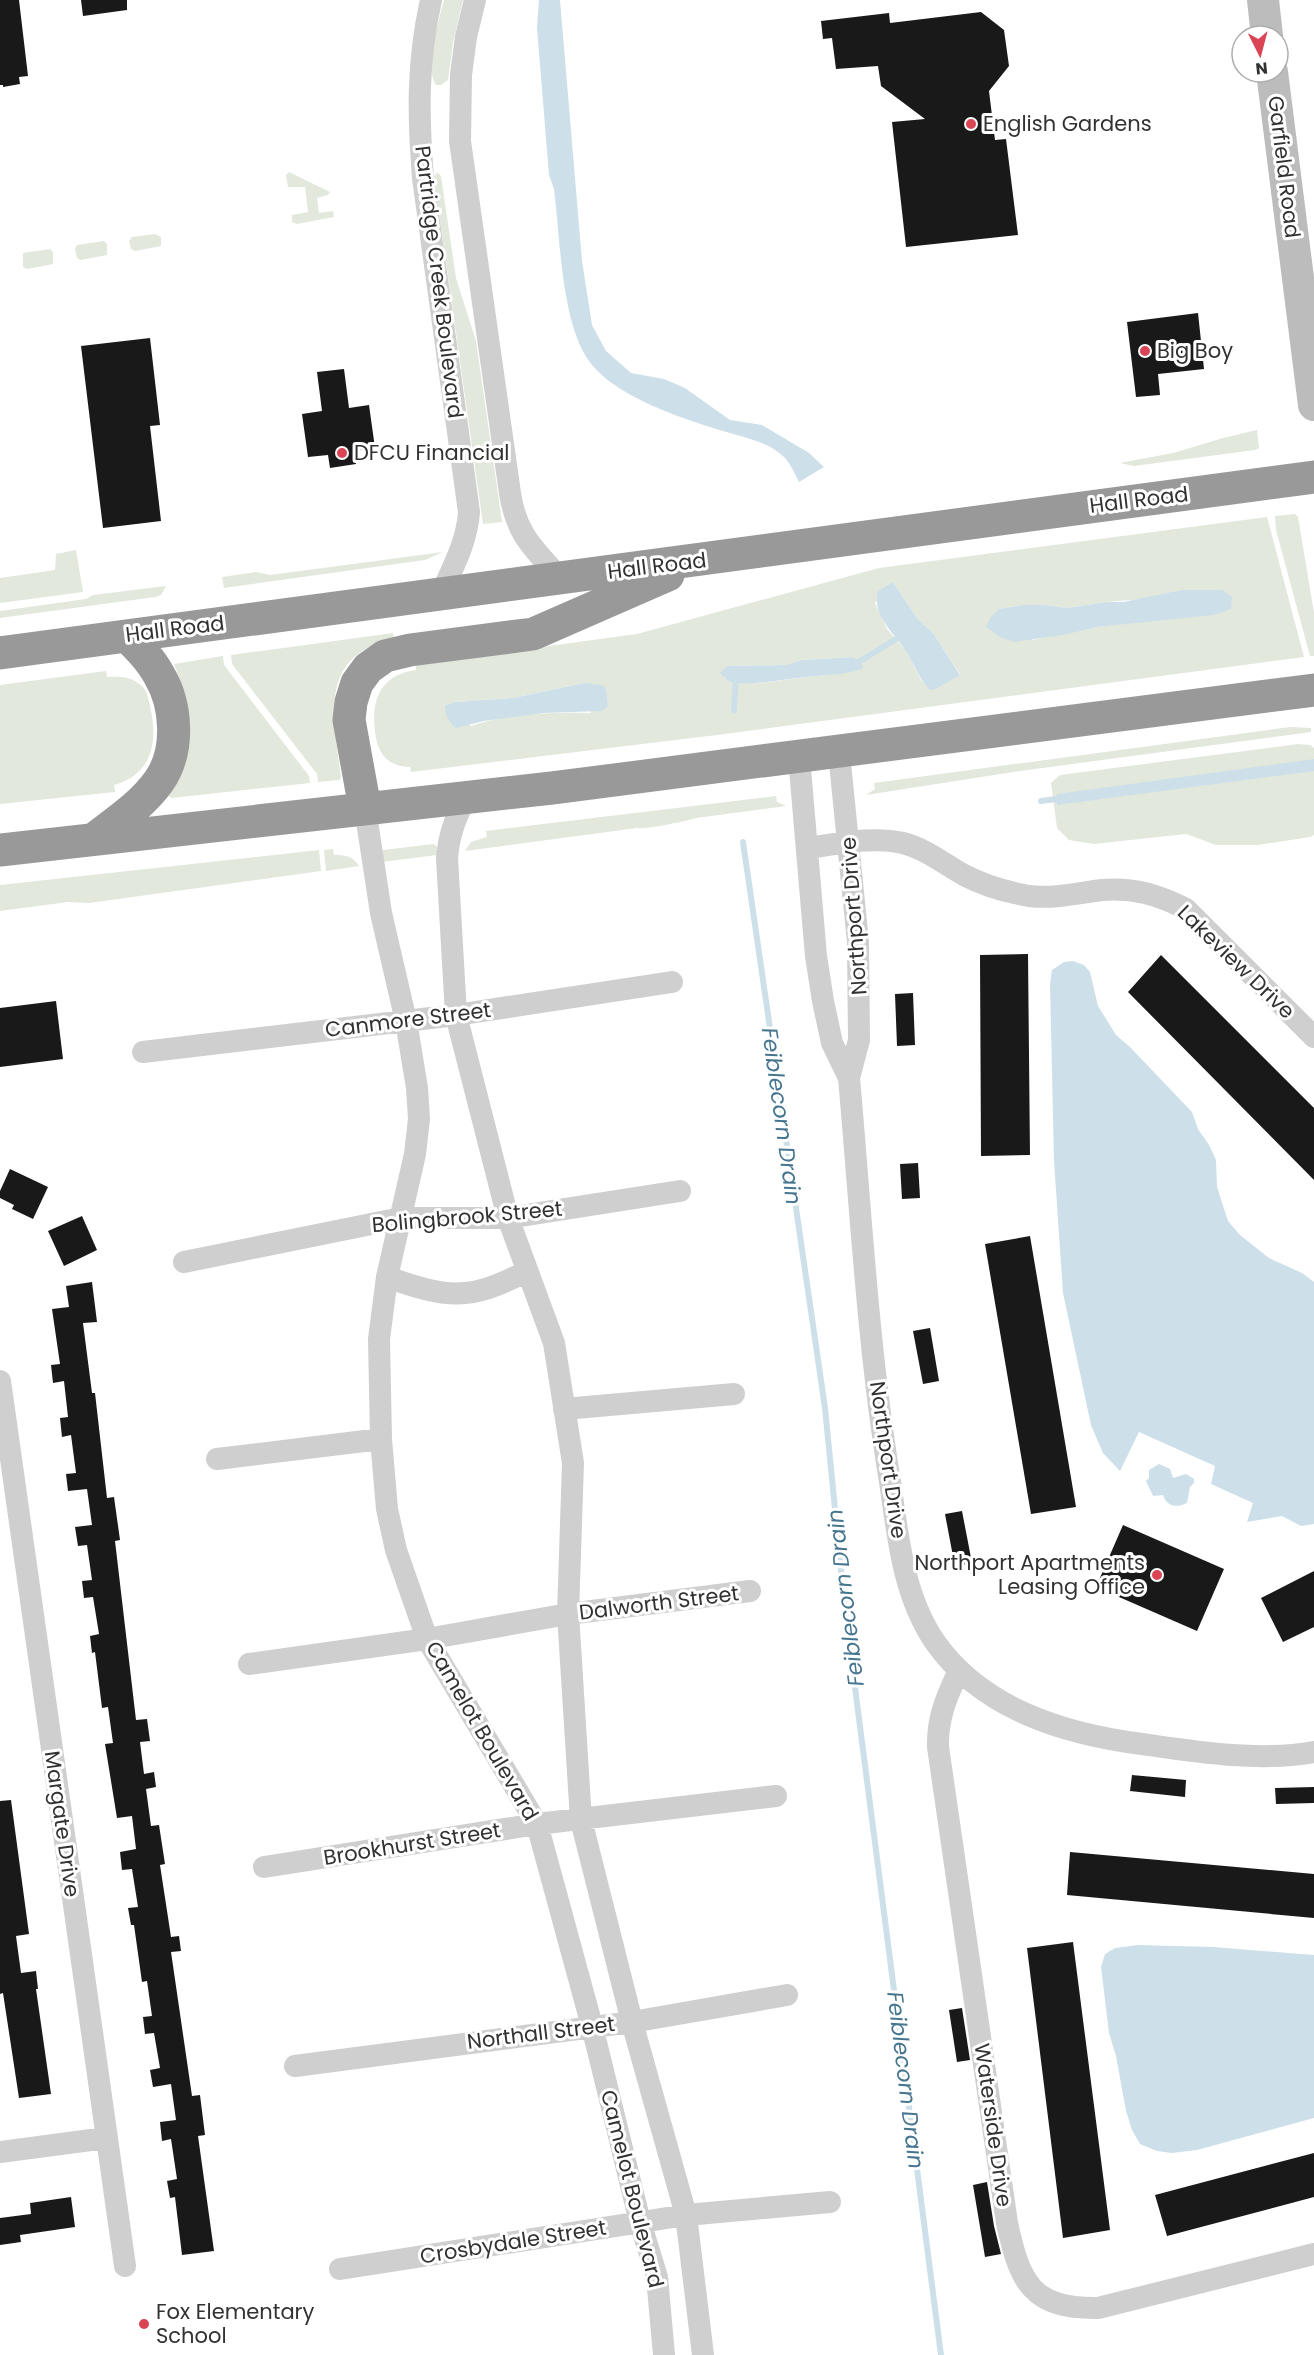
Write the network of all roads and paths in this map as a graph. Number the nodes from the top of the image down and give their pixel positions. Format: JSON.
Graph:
{"nodes":[{"id":1,"x":431,"y":0,"type":"edge"},
{"id":2,"x":475,"y":0,"type":"edge"},
{"id":3,"x":1263,"y":0,"type":"edge"},
{"id":4,"x":1266,"y":24,"type":"edge"},
{"id":5,"x":1274,"y":84,"type":"edge"},
{"id":6,"x":1314,"y":405,"type":"edge"},
{"id":7,"x":1314,"y":477,"type":"edge"},
{"id":8,"x":702,"y":560,"type":"junction"},
{"id":9,"x":560,"y":578,"type":"junction"},
{"id":10,"x":441,"y":594,"type":"junction"},
{"id":11,"x":126,"y":636,"type":"junction"},
{"id":12,"x":0,"y":653,"type":"edge"},
{"id":13,"x":1314,"y":690,"type":"edge"},
{"id":14,"x":839,"y":753,"type":"junction"},
{"id":15,"x":799,"y":757,"type":"junction"},
{"id":16,"x":466,"y":798,"type":"junction"},
{"id":17,"x":365,"y":808,"type":"junction"},
{"id":18,"x":93,"y":840,"type":"junction"},
{"id":19,"x":850,"y":842,"type":"junction"},
{"id":20,"x":807,"y":848,"type":"junction"},
{"id":21,"x":0,"y":850,"type":"edge"},
{"id":22,"x":672,"y":982,"type":"dead end"},
{"id":23,"x":456,"y":1015,"type":"junction"},
{"id":24,"x":406,"y":1021,"type":"junction"},
{"id":25,"x":1314,"y":1037,"type":"edge"},
{"id":26,"x":143,"y":1052,"type":"dead end"},
{"id":27,"x":849,"y":1078,"type":"junction"},
{"id":28,"x":680,"y":1191,"type":"dead end"},
{"id":29,"x":401,"y":1218,"type":"junction"},
{"id":30,"x":508,"y":1218,"type":"junction"},
{"id":31,"x":184,"y":1262,"type":"dead end"},
{"id":32,"x":527,"y":1271,"type":"junction"},
{"id":33,"x":387,"y":1277,"type":"junction"},
{"id":34,"x":0,"y":1381,"type":"edge"},
{"id":35,"x":734,"y":1394,"type":"dead end"},
{"id":36,"x":564,"y":1409,"type":"junction"},
{"id":37,"x":381,"y":1439,"type":"junction"},
{"id":38,"x":216,"y":1459,"type":"dead end"},
{"id":39,"x":750,"y":1591,"type":"dead end"},
{"id":40,"x":568,"y":1614,"type":"junction"},
{"id":41,"x":427,"y":1639,"type":"junction"},
{"id":42,"x":249,"y":1664,"type":"dead end"},
{"id":43,"x":958,"y":1670,"type":"junction"},
{"id":44,"x":1314,"y":1752,"type":"edge"},
{"id":45,"x":776,"y":1796,"type":"dead end"},
{"id":46,"x":581,"y":1820,"type":"junction"},
{"id":47,"x":537,"y":1824,"type":"junction"},
{"id":48,"x":264,"y":1867,"type":"dead end"},
{"id":49,"x":787,"y":1995,"type":"dead end"},
{"id":50,"x":632,"y":2022,"type":"junction"},
{"id":51,"x":592,"y":2026,"type":"junction"},
{"id":52,"x":295,"y":2066,"type":"dead end"},
{"id":53,"x":106,"y":2138,"type":"junction"},
{"id":54,"x":0,"y":2152,"type":"edge"},
{"id":55,"x":830,"y":2202,"type":"dead end"},
{"id":56,"x":686,"y":2215,"type":"junction"},
{"id":57,"x":640,"y":2222,"type":"junction"},
{"id":58,"x":1314,"y":2254,"type":"edge"},
{"id":59,"x":125,"y":2266,"type":"dead end"},
{"id":60,"x":339,"y":2269,"type":"dead end"},
{"id":61,"x":664,"y":2355,"type":"edge"},
{"id":62,"x":703,"y":2355,"type":"edge"}],
"edges":[{"from":1,"to":10,"type":"street","name":"Partridge Creek Boulevard"},
{"from":2,"to":9,"type":"street","name":"Partridge Creek Boulevard"},
{"from":3,"to":4,"type":"main road"},
{"from":5,"to":6,"type":"main road","name":"Garfield Road"},
{"from":7,"to":8,"type":"highway","name":"Hall Road"},
{"from":8,"to":9,"type":"highway","name":"Hall Road"},
{"from":8,"to":17,"type":"highway"},
{"from":9,"to":10,"type":"highway","name":"Hall Road"},
{"from":10,"to":11,"type":"highway","name":"Hall Road"},
{"from":11,"to":12,"type":"highway","name":"Hall Road"},
{"from":11,"to":18,"type":"highway"},
{"from":13,"to":14,"type":"highway"},
{"from":14,"to":15,"type":"highway"},
{"from":14,"to":19,"type":"street","name":"Northport Drive"},
{"from":15,"to":16,"type":"highway"},
{"from":15,"to":20,"type":"street","name":"Northport Drive"},
{"from":16,"to":17,"type":"highway"},
{"from":16,"to":23,"type":"street","name":"Camelot Boulevard"},
{"from":17,"to":18,"type":"highway"},
{"from":17,"to":24,"type":"street","name":"Camelot Boulevard"},
{"from":18,"to":21,"type":"highway"},
{"from":19,"to":20,"type":"street","name":"Lakeview Drive"},
{"from":19,"to":25,"type":"street","name":"Lakeview Drive"},
{"from":19,"to":27,"type":"street","name":"Northport Drive"},
{"from":20,"to":27,"type":"street","name":"Northport Drive"},
{"from":22,"to":23,"type":"street","name":"Canmore Street"},
{"from":23,"to":24,"type":"street","name":"Canmore Street"},
{"from":23,"to":30,"type":"street","name":"Camelot Boulevard"},
{"from":24,"to":26,"type":"street","name":"Canmore Street"},
{"from":24,"to":29,"type":"street","name":"Camelot Boulevard"},
{"from":27,"to":43,"type":"street","name":"Northport Drive"},
{"from":28,"to":30,"type":"street","name":"Bolingbrook Street"},
{"from":29,"to":30,"type":"street","name":"Bolingbrook Street"},
{"from":29,"to":31,"type":"street","name":"Bolingbrook Street"},
{"from":29,"to":33,"type":"street","name":"Camelot Boulevard"},
{"from":30,"to":32,"type":"street","name":"Camelot Boulevard"},
{"from":32,"to":33,"type":"street"},
{"from":32,"to":36,"type":"street","name":"Camelot Boulevard"},
{"from":33,"to":37,"type":"street","name":"Camelot Boulevard"},
{"from":34,"to":53,"type":"street","name":"Margate Drive"},
{"from":35,"to":36,"type":"street"},
{"from":36,"to":40,"type":"street","name":"Camelot Boulevard"},
{"from":37,"to":38,"type":"street"},
{"from":37,"to":41,"type":"street","name":"Camelot Boulevard"},
{"from":39,"to":40,"type":"street","name":"Dalworth Street"},
{"from":40,"to":41,"type":"street"},
{"from":40,"to":46,"type":"street","name":"Camelot Boulevard"},
{"from":41,"to":42,"type":"street"},
{"from":41,"to":47,"type":"street","name":"Camelot Boulevard"},
{"from":43,"to":44,"type":"street","name":"Northport Drive"},
{"from":43,"to":58,"type":"street","name":"Waterside Drive"},
{"from":45,"to":46,"type":"street","name":"Brookhurst Street"},
{"from":46,"to":47,"type":"street","name":"Brookhurst Street"},
{"from":46,"to":50,"type":"street","name":"Camelot Boulevard"},
{"from":47,"to":48,"type":"street","name":"Brookhurst Street"},
{"from":47,"to":51,"type":"street","name":"Camelot Boulevard"},
{"from":49,"to":50,"type":"street","name":"Northall Street"},
{"from":50,"to":51,"type":"street","name":"Northall Street"},
{"from":50,"to":56,"type":"street","name":"Camelot Boulevard"},
{"from":51,"to":52,"type":"street","name":"Northall Street"},
{"from":51,"to":57,"type":"street","name":"Camelot Boulevard"},
{"from":53,"to":54,"type":"street"},
{"from":53,"to":59,"type":"street","name":"Margate Drive"},
{"from":55,"to":56,"type":"street","name":"Crosbydale Street"},
{"from":56,"to":57,"type":"street","name":"Crosbydale Street"},
{"from":56,"to":62,"type":"street","name":"Camelot Boulevard"},
{"from":57,"to":60,"type":"street","name":"Crosbydale Street"},
{"from":57,"to":61,"type":"street","name":"Camelot Boulevard"}]}
